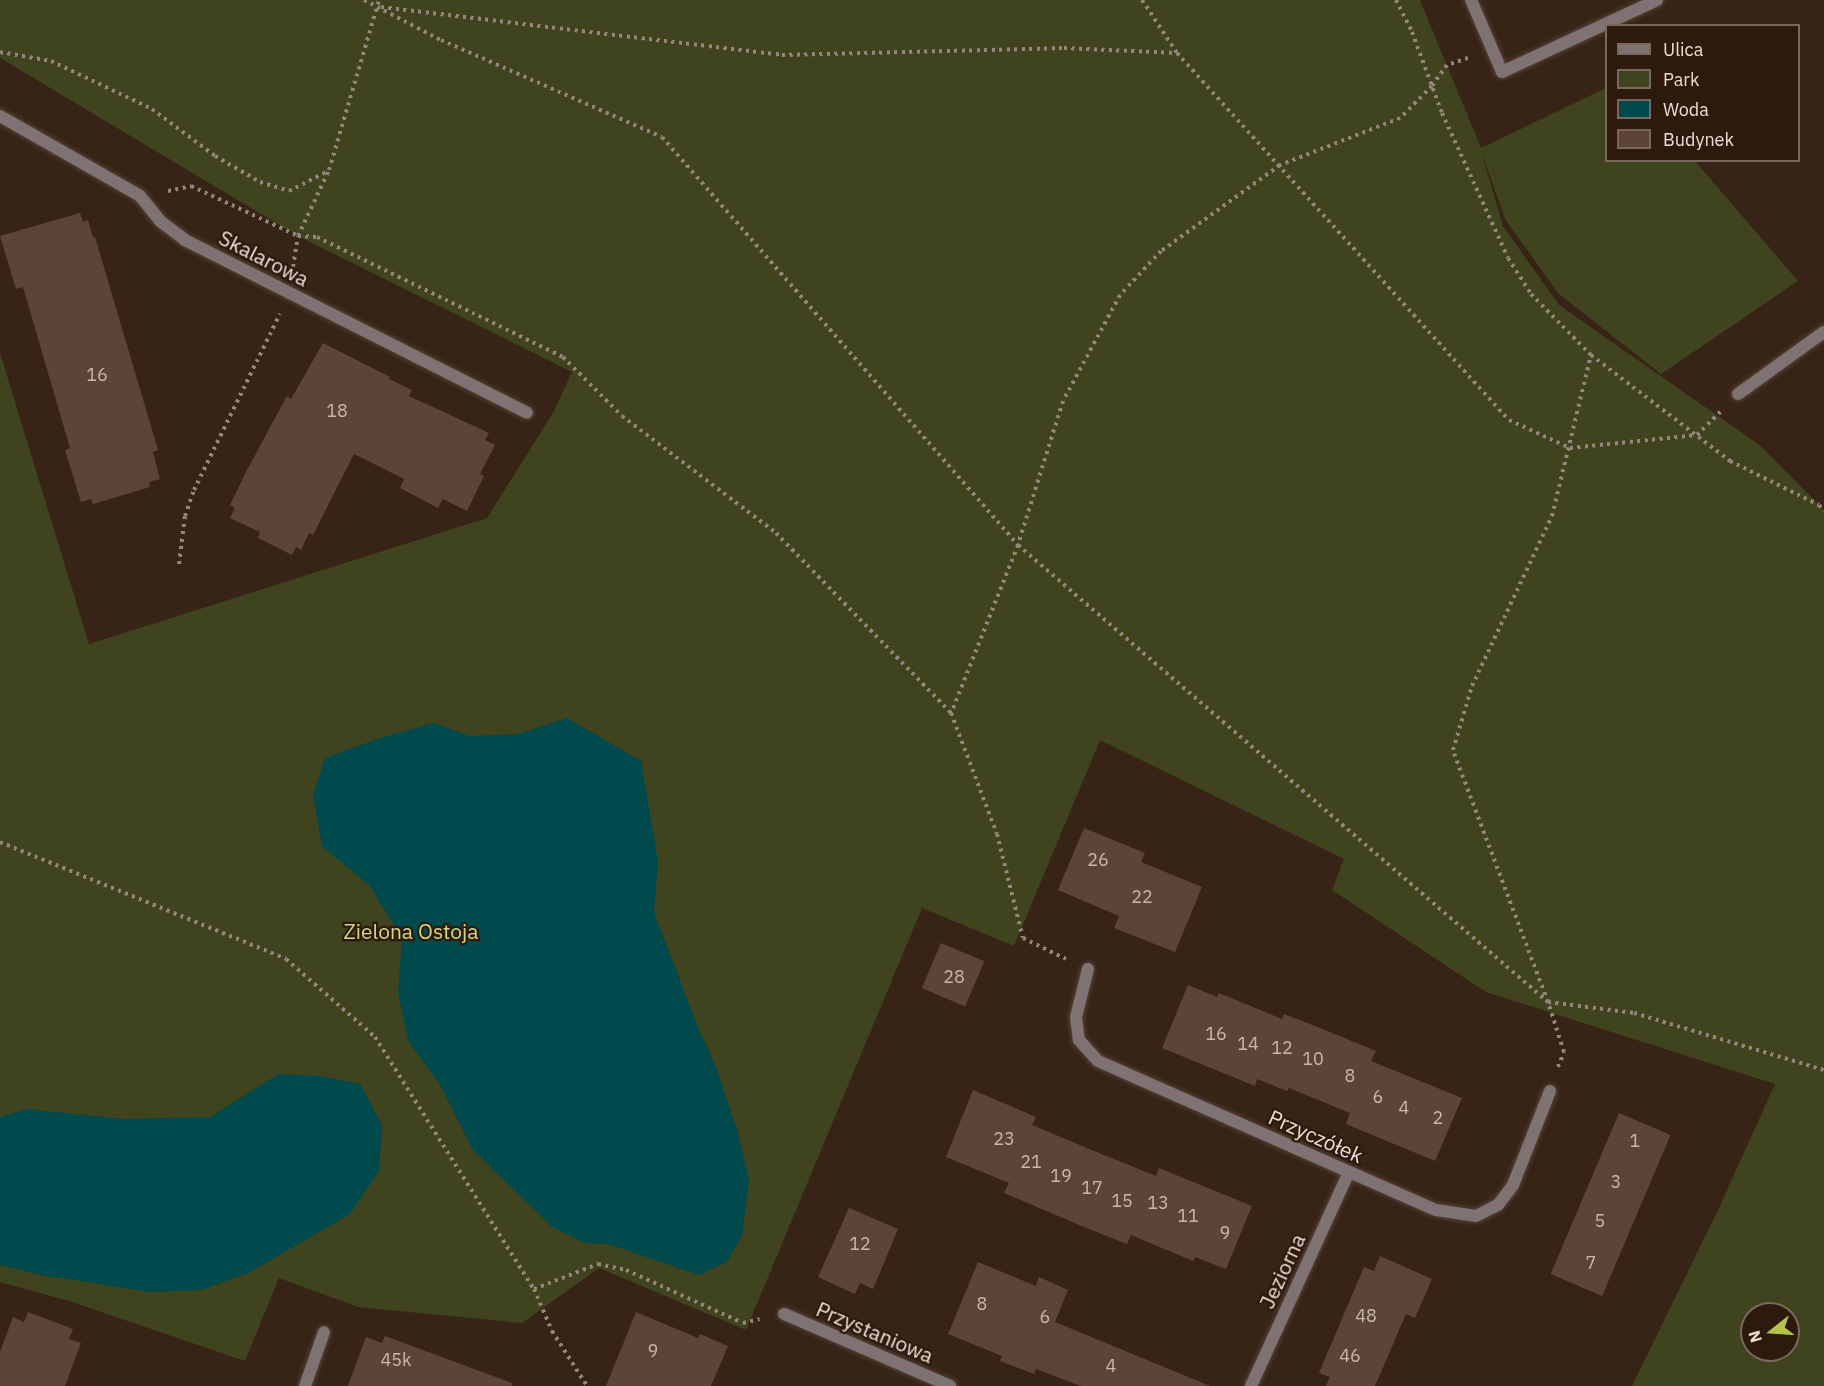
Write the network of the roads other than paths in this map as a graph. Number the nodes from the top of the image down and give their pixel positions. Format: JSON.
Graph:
{"nodes":[{"id":1,"x":1471,"y":0,"type":"edge"},
{"id":2,"x":1657,"y":0,"type":"edge"},
{"id":3,"x":1605,"y":24,"type":"edge"},
{"id":4,"x":1605,"y":24,"type":"edge"},
{"id":5,"x":0,"y":116,"type":"edge"},
{"id":6,"x":1824,"y":332,"type":"edge"},
{"id":7,"x":1738,"y":394,"type":"road end"},
{"id":8,"x":527,"y":413,"type":"dead end"},
{"id":9,"x":1088,"y":969,"type":"road end"},
{"id":10,"x":1550,"y":1091,"type":"road end"},
{"id":11,"x":1349,"y":1172,"type":"junction"},
{"id":12,"x":784,"y":1314,"type":"road end"},
{"id":13,"x":324,"y":1332,"type":"dead end"},
{"id":14,"x":305,"y":1386,"type":"edge"},
{"id":15,"x":950,"y":1386,"type":"edge"},
{"id":16,"x":1251,"y":1386,"type":"edge"}],
"edges":[{"from":1,"to":3,"type":"street"},
{"from":2,"to":4,"type":"street"},
{"from":5,"to":8,"type":"street","name":"Skalarowa"},
{"from":6,"to":7,"type":"street"},
{"from":9,"to":11,"type":"street","name":"Przyczółek"},
{"from":10,"to":11,"type":"street","name":"Przyczółek"},
{"from":11,"to":16,"type":"street","name":"Jeziorna"},
{"from":12,"to":15,"type":"street","name":"Przystaniowa"},
{"from":13,"to":14,"type":"street"}]}
